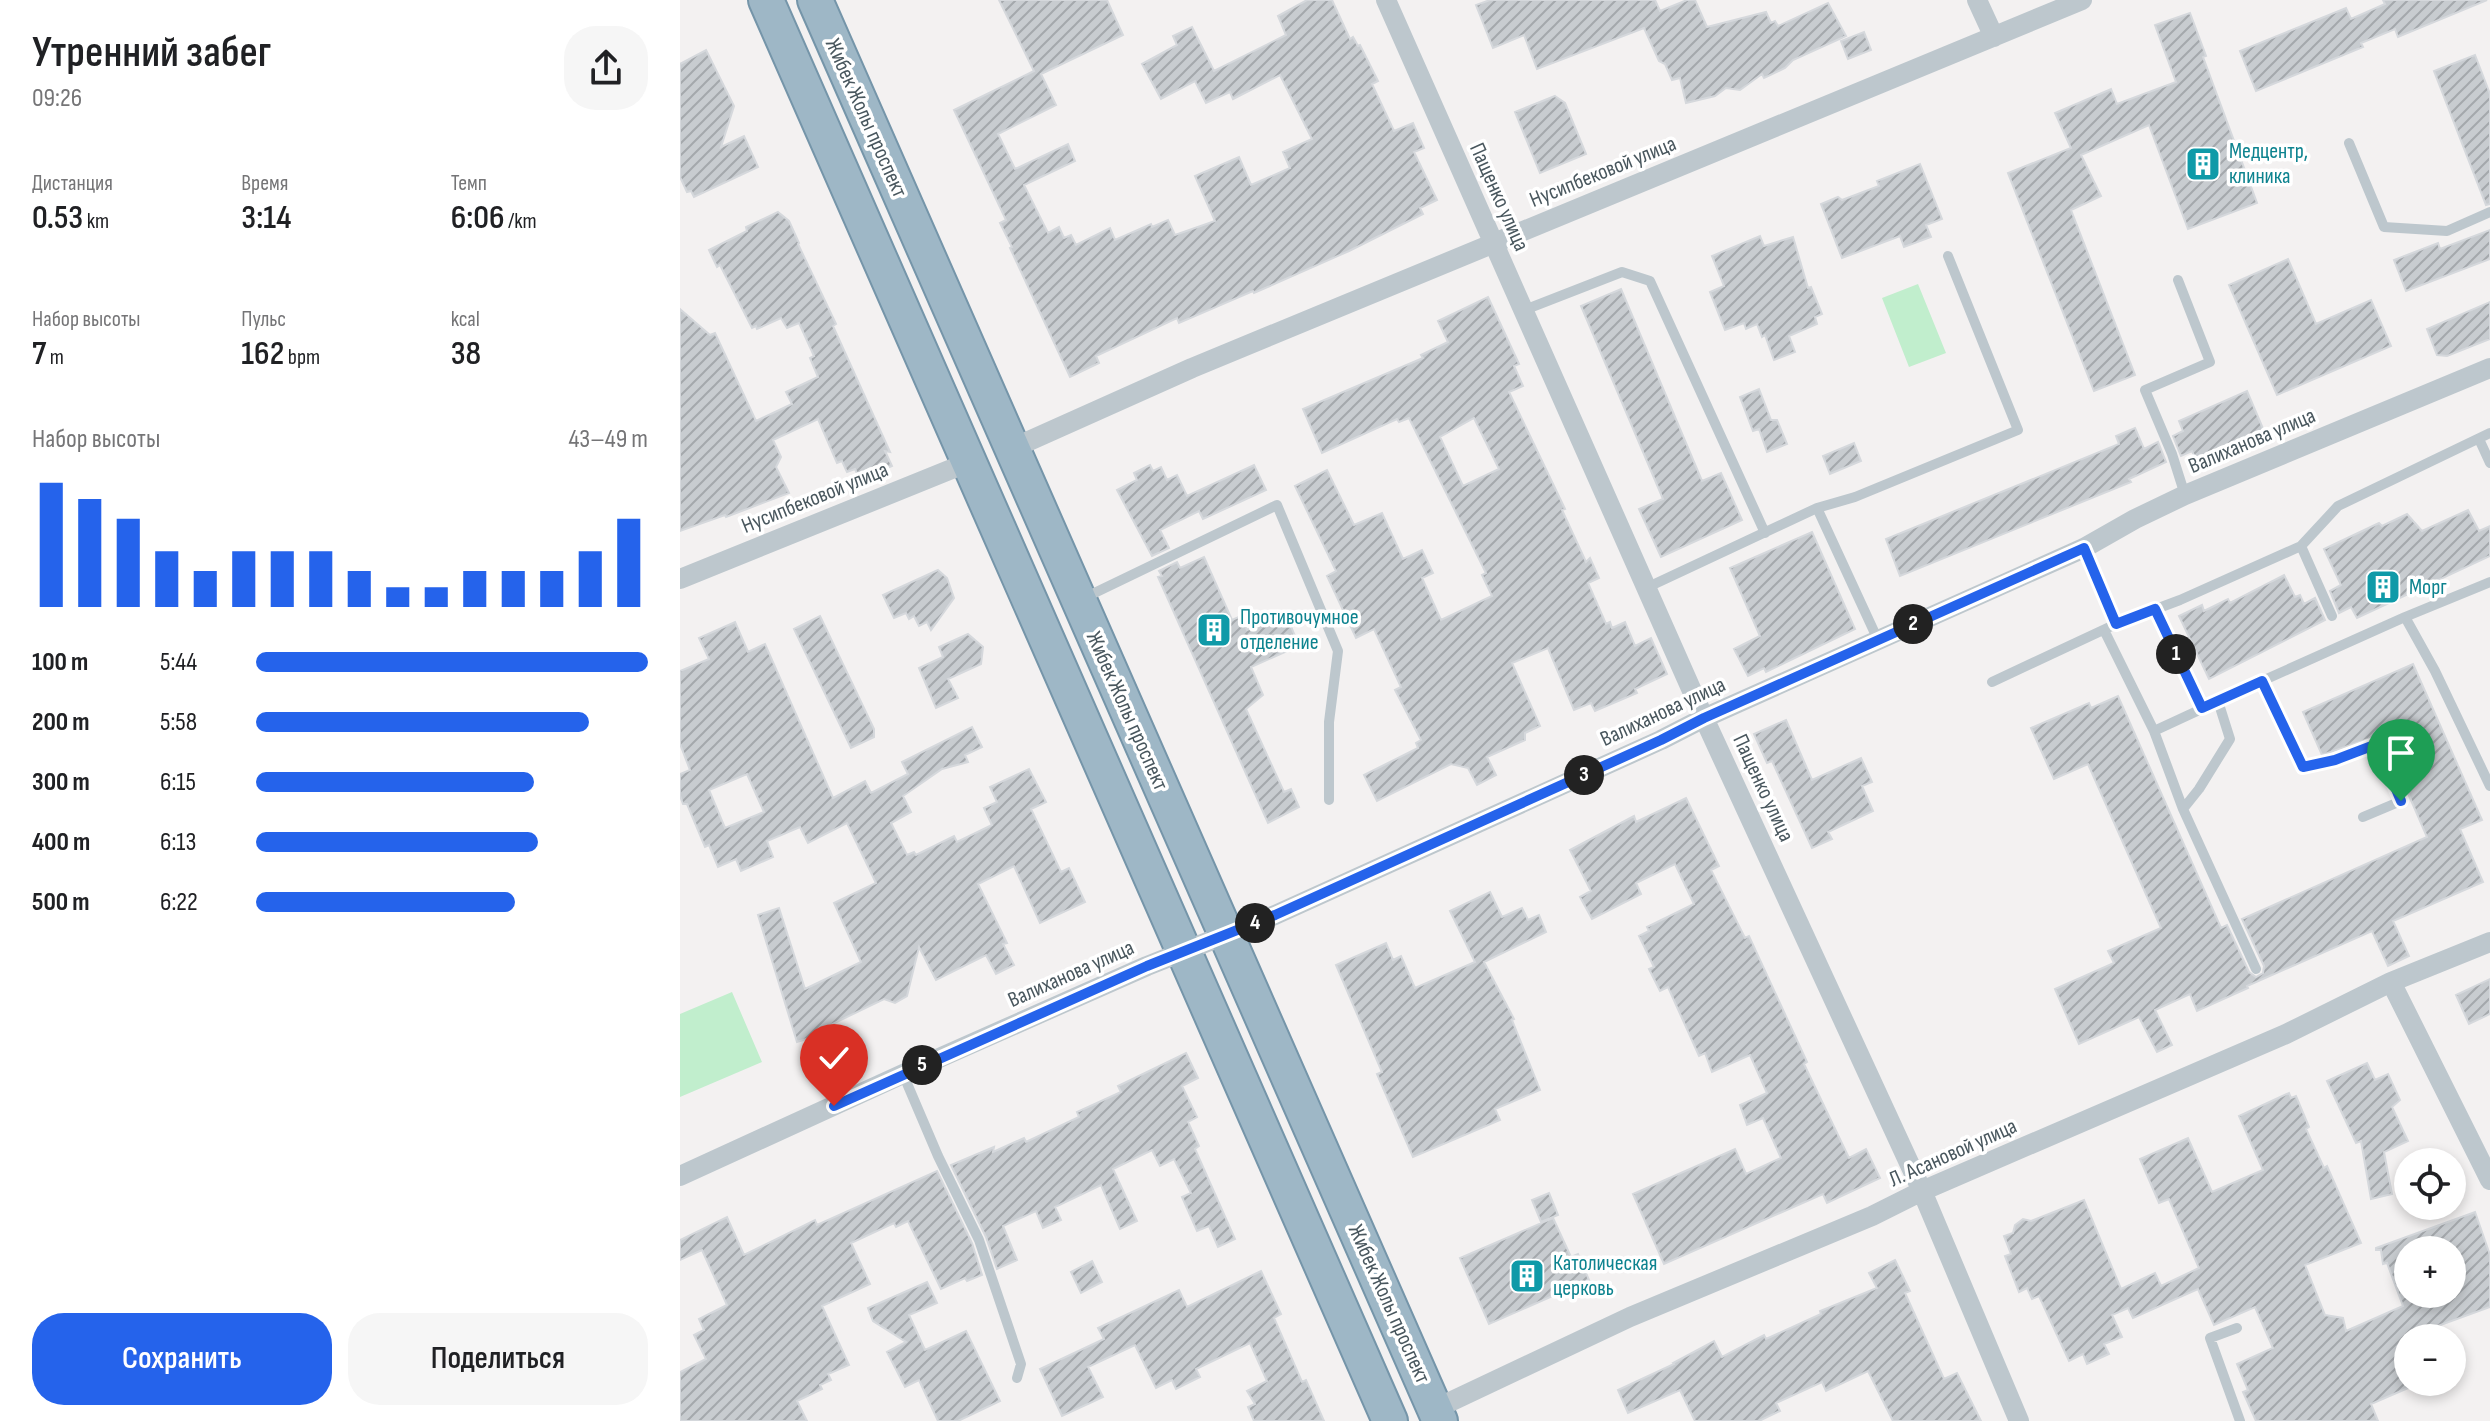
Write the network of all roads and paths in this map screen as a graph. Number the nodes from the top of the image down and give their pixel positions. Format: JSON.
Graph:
{"nodes":[{"id":1,"x":766,"y":0,"type":"edge"},
{"id":2,"x":815,"y":0,"type":"edge"},
{"id":3,"x":1386,"y":0,"type":"edge"},
{"id":4,"x":1977,"y":0,"type":"edge"},
{"id":5,"x":2082,"y":0,"type":"edge"},
{"id":6,"x":1994,"y":37,"type":"junction"},
{"id":7,"x":2349,"y":143,"type":"dead end"},
{"id":8,"x":2490,"y":212,"type":"edge"},
{"id":9,"x":1492,"y":243,"type":"junction"},
{"id":10,"x":1948,"y":256,"type":"dead end"},
{"id":11,"x":2178,"y":280,"type":"dead end"},
{"id":12,"x":1522,"y":311,"type":"junction"},
{"id":13,"x":2490,"y":368,"type":"edge"},
{"id":14,"x":2490,"y":433,"type":"edge"},
{"id":15,"x":2479,"y":439,"type":"junction"},
{"id":16,"x":1011,"y":449,"type":"junction"},
{"id":17,"x":969,"y":462,"type":"junction"},
{"id":18,"x":2490,"y":463,"type":"edge"},
{"id":19,"x":2185,"y":495,"type":"junction"},
{"id":20,"x":1817,"y":508,"type":"junction"},
{"id":21,"x":1765,"y":533,"type":"junction"},
{"id":22,"x":2301,"y":546,"type":"junction"},
{"id":23,"x":2084,"y":548,"type":"junction"},
{"id":24,"x":680,"y":579,"type":"edge"},
{"id":25,"x":2490,"y":582,"type":"edge"},
{"id":26,"x":1646,"y":588,"type":"junction"},
{"id":27,"x":1078,"y":601,"type":"junction"},
{"id":28,"x":2155,"y":609,"type":"junction"},
{"id":29,"x":2332,"y":616,"type":"dead end"},
{"id":30,"x":2405,"y":617,"type":"junction"},
{"id":31,"x":2116,"y":624,"type":"junction"},
{"id":32,"x":2104,"y":630,"type":"junction"},
{"id":33,"x":1878,"y":640,"type":"junction"},
{"id":34,"x":2262,"y":681,"type":"junction"},
{"id":35,"x":1992,"y":682,"type":"dead end"},
{"id":36,"x":2218,"y":701,"type":"junction"},
{"id":37,"x":2202,"y":708,"type":"junction"},
{"id":38,"x":1704,"y":718,"type":"junction"},
{"id":39,"x":2154,"y":731,"type":"junction"},
{"id":40,"x":2490,"y":786,"type":"edge"},
{"id":41,"x":1329,"y":800,"type":"dead end"},
{"id":42,"x":2183,"y":809,"type":"junction"},
{"id":43,"x":2363,"y":817,"type":"dead end"},
{"id":44,"x":1226,"y":935,"type":"junction"},
{"id":45,"x":2490,"y":942,"type":"edge"},
{"id":46,"x":1184,"y":951,"type":"junction"},
{"id":47,"x":2256,"y":969,"type":"dead end"},
{"id":48,"x":2391,"y":982,"type":"junction"},
{"id":49,"x":903,"y":1074,"type":"junction"},
{"id":50,"x":680,"y":1176,"type":"edge"},
{"id":51,"x":2490,"y":1180,"type":"edge"},
{"id":52,"x":1922,"y":1191,"type":"junction"},
{"id":53,"x":2237,"y":1328,"type":"dead end"},
{"id":54,"x":1017,"y":1378,"type":"dead end"},
{"id":55,"x":1438,"y":1415,"type":"edge"},
{"id":56,"x":1384,"y":1419,"type":"edge"},
{"id":57,"x":2019,"y":1421,"type":"edge"},
{"id":58,"x":2240,"y":1421,"type":"edge"}],
"edges":[{"from":1,"to":17,"type":"highway","name":"Жибек Жолы проспект"},
{"from":2,"to":16,"type":"highway","name":"Жибек Жолы проспект"},
{"from":3,"to":9,"type":"street","name":"Пащенко улица"},
{"from":4,"to":6,"type":"street"},
{"from":5,"to":6,"type":"street","name":"Нусипбековой улица"},
{"from":6,"to":9,"type":"street","name":"Нусипбековой улица"},
{"from":7,"to":8,"type":"lane"},
{"from":9,"to":12,"type":"street","name":"Пащенко улица"},
{"from":9,"to":16,"type":"street","name":"Нусипбековой улица"},
{"from":10,"to":20,"type":"lane"},
{"from":11,"to":19,"type":"lane"},
{"from":12,"to":21,"type":"lane"},
{"from":12,"to":26,"type":"street","name":"Пащенко улица"},
{"from":13,"to":19,"type":"street","name":"Валиханова улица"},
{"from":14,"to":15,"type":"lane"},
{"from":15,"to":18,"type":"lane"},
{"from":15,"to":22,"type":"lane"},
{"from":16,"to":27,"type":"highway","name":"Жибек Жолы проспект"},
{"from":17,"to":24,"type":"street","name":"Нусипбековой улица"},
{"from":17,"to":46,"type":"highway","name":"Жибек Жолы проспект"},
{"from":19,"to":23,"type":"street","name":"Валиханова улица"},
{"from":20,"to":21,"type":"lane"},
{"from":20,"to":33,"type":"lane"},
{"from":21,"to":26,"type":"lane"},
{"from":22,"to":28,"type":"lane"},
{"from":22,"to":29,"type":"lane"},
{"from":23,"to":31,"type":"lane"},
{"from":23,"to":33,"type":"street","name":"Валиханова улица"},
{"from":25,"to":30,"type":"lane"},
{"from":26,"to":38,"type":"street","name":"Пащенко улица"},
{"from":27,"to":41,"type":"lane"},
{"from":27,"to":44,"type":"highway","name":"Жибек Жолы проспект"},
{"from":28,"to":31,"type":"lane"},
{"from":28,"to":37,"type":"lane"},
{"from":30,"to":34,"type":"lane"},
{"from":30,"to":40,"type":"lane"},
{"from":31,"to":32,"type":"lane"},
{"from":32,"to":35,"type":"lane"},
{"from":32,"to":39,"type":"lane"},
{"from":33,"to":38,"type":"street","name":"Валиханова улица"},
{"from":34,"to":36,"type":"lane"},
{"from":34,"to":43,"type":"lane"},
{"from":36,"to":37,"type":"lane"},
{"from":36,"to":42,"type":"lane"},
{"from":37,"to":39,"type":"lane"},
{"from":38,"to":44,"type":"street","name":"Валиханова улица"},
{"from":38,"to":52,"type":"street","name":"Пащенко улица"},
{"from":39,"to":42,"type":"lane"},
{"from":42,"to":47,"type":"lane"},
{"from":44,"to":46,"type":"street","name":"Валиханова улица"},
{"from":44,"to":55,"type":"highway","name":"Жибек Жолы проспект"},
{"from":45,"to":48,"type":"street","name":"Л. Асановой улица"},
{"from":46,"to":49,"type":"street","name":"Валиханова улица"},
{"from":46,"to":56,"type":"highway","name":"Жибек Жолы проспект"},
{"from":48,"to":51,"type":"street"},
{"from":48,"to":52,"type":"street","name":"Л. Асановой улица"},
{"from":49,"to":50,"type":"street","name":"Валиханова улица"},
{"from":49,"to":54,"type":"lane"},
{"from":52,"to":55,"type":"street","name":"Л. Асановой улица"},
{"from":52,"to":57,"type":"street","name":"Пащенко улица"},
{"from":53,"to":58,"type":"lane"}]}
